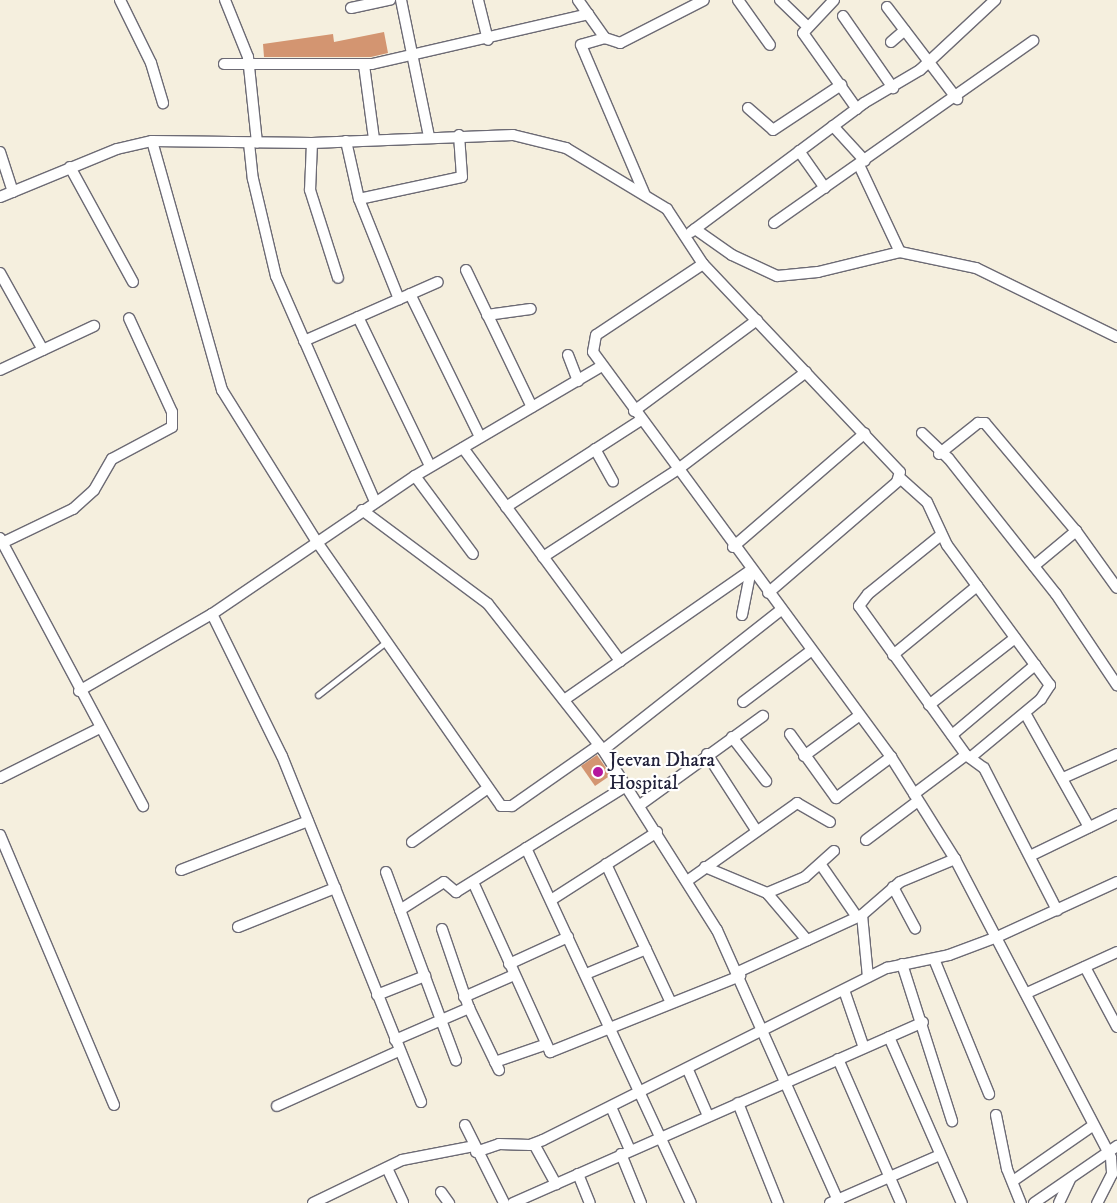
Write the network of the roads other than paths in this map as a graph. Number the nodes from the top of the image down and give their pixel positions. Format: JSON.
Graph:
{"nodes":[{"id":1,"x":120,"y":0,"type":"edge"},
{"id":2,"x":225,"y":0,"type":"edge"},
{"id":3,"x":390,"y":0,"type":"edge"},
{"id":4,"x":401,"y":0,"type":"edge"},
{"id":5,"x":478,"y":0,"type":"edge"},
{"id":6,"x":578,"y":0,"type":"edge"},
{"id":7,"x":704,"y":0,"type":"edge"},
{"id":8,"x":738,"y":0,"type":"edge"},
{"id":9,"x":780,"y":0,"type":"edge"},
{"id":10,"x":834,"y":0,"type":"edge"},
{"id":11,"x":995,"y":0,"type":"edge"},
{"id":12,"x":887,"y":7,"type":"dead end"},
{"id":13,"x":351,"y":8,"type":"dead end"},
{"id":14,"x":588,"y":14,"type":"junction"},
{"id":15,"x":843,"y":16,"type":"dead end"},
{"id":16,"x":806,"y":25,"type":"junction"},
{"id":17,"x":905,"y":30,"type":"junction"},
{"id":18,"x":605,"y":38,"type":"junction"},
{"id":19,"x":488,"y":40,"type":"junction"},
{"id":20,"x":1033,"y":41,"type":"dead end"},
{"id":21,"x":891,"y":42,"type":"dead end"},
{"id":22,"x":770,"y":45,"type":"dead end"},
{"id":23,"x":412,"y":58,"type":"junction"},
{"id":24,"x":930,"y":61,"type":"junction"},
{"id":25,"x":224,"y":64,"type":"dead end"},
{"id":26,"x":249,"y":64,"type":"junction"},
{"id":27,"x":364,"y":65,"type":"junction"},
{"id":28,"x":840,"y":85,"type":"junction"},
{"id":29,"x":893,"y":88,"type":"junction"},
{"id":30,"x":957,"y":99,"type":"junction"},
{"id":31,"x":163,"y":103,"type":"dead end"},
{"id":32,"x":748,"y":108,"type":"dead end"},
{"id":33,"x":857,"y":109,"type":"junction"},
{"id":34,"x":833,"y":126,"type":"junction"},
{"id":35,"x":459,"y":135,"type":"junction"},
{"id":36,"x":429,"y":136,"type":"junction"},
{"id":37,"x":374,"y":139,"type":"junction"},
{"id":38,"x":152,"y":141,"type":"junction"},
{"id":39,"x":346,"y":141,"type":"junction"},
{"id":40,"x":253,"y":143,"type":"junction"},
{"id":41,"x":312,"y":143,"type":"junction"},
{"id":42,"x":800,"y":151,"type":"junction"},
{"id":43,"x":0,"y":152,"type":"edge"},
{"id":44,"x":862,"y":163,"type":"junction"},
{"id":45,"x":70,"y":167,"type":"junction"},
{"id":46,"x":825,"y":188,"type":"junction"},
{"id":47,"x":13,"y":192,"type":"junction"},
{"id":48,"x":644,"y":193,"type":"junction"},
{"id":49,"x":0,"y":198,"type":"edge"},
{"id":50,"x":359,"y":199,"type":"junction"},
{"id":51,"x":774,"y":223,"type":"dead end"},
{"id":52,"x":690,"y":232,"type":"junction"},
{"id":53,"x":900,"y":252,"type":"junction"},
{"id":54,"x":703,"y":264,"type":"junction"},
{"id":55,"x":466,"y":270,"type":"dead end"},
{"id":56,"x":0,"y":274,"type":"edge"},
{"id":57,"x":338,"y":278,"type":"dead end"},
{"id":58,"x":132,"y":282,"type":"dead end"},
{"id":59,"x":438,"y":282,"type":"dead end"},
{"id":60,"x":410,"y":294,"type":"junction"},
{"id":61,"x":399,"y":299,"type":"junction"},
{"id":62,"x":530,"y":310,"type":"dead end"},
{"id":63,"x":487,"y":315,"type":"junction"},
{"id":64,"x":358,"y":317,"type":"junction"},
{"id":65,"x":129,"y":318,"type":"dead end"},
{"id":66,"x":757,"y":320,"type":"junction"},
{"id":67,"x":94,"y":326,"type":"dead end"},
{"id":68,"x":1117,"y":337,"type":"edge"},
{"id":69,"x":304,"y":341,"type":"junction"},
{"id":70,"x":43,"y":350,"type":"junction"},
{"id":71,"x":568,"y":355,"type":"dead end"},
{"id":72,"x":602,"y":366,"type":"junction"},
{"id":73,"x":0,"y":370,"type":"edge"},
{"id":74,"x":806,"y":372,"type":"junction"},
{"id":75,"x":578,"y":380,"type":"junction"},
{"id":76,"x":532,"y":407,"type":"junction"},
{"id":77,"x":634,"y":410,"type":"junction"},
{"id":78,"x":641,"y":420,"type":"junction"},
{"id":79,"x":865,"y":433,"type":"junction"},
{"id":80,"x":922,"y":433,"type":"dead end"},
{"id":81,"x":480,"y":437,"type":"junction"},
{"id":82,"x":463,"y":448,"type":"junction"},
{"id":83,"x":595,"y":449,"type":"junction"},
{"id":84,"x":939,"y":454,"type":"junction"},
{"id":85,"x":430,"y":466,"type":"junction"},
{"id":86,"x":677,"y":470,"type":"junction"},
{"id":87,"x":415,"y":476,"type":"junction"},
{"id":88,"x":900,"y":478,"type":"junction"},
{"id":89,"x":613,"y":481,"type":"dead end"},
{"id":90,"x":375,"y":502,"type":"junction"},
{"id":91,"x":506,"y":507,"type":"junction"},
{"id":92,"x":362,"y":510,"type":"junction"},
{"id":93,"x":1076,"y":530,"type":"junction"},
{"id":94,"x":941,"y":535,"type":"junction"},
{"id":95,"x":1,"y":541,"type":"edge"},
{"id":96,"x":317,"y":542,"type":"junction"},
{"id":97,"x":733,"y":547,"type":"junction"},
{"id":98,"x":473,"y":554,"type":"dead end"},
{"id":99,"x":543,"y":557,"type":"junction"},
{"id":100,"x":1034,"y":566,"type":"junction"},
{"id":101,"x":751,"y":570,"type":"junction"},
{"id":102,"x":978,"y":586,"type":"junction"},
{"id":103,"x":1117,"y":588,"type":"edge"},
{"id":104,"x":768,"y":593,"type":"junction"},
{"id":105,"x":781,"y":610,"type":"junction"},
{"id":106,"x":212,"y":614,"type":"junction"},
{"id":107,"x":742,"y":615,"type":"dead end"},
{"id":108,"x":1015,"y":638,"type":"junction"},
{"id":109,"x":388,"y":640,"type":"junction"},
{"id":110,"x":812,"y":650,"type":"junction"},
{"id":111,"x":893,"y":655,"type":"junction"},
{"id":112,"x":620,"y":662,"type":"junction"},
{"id":113,"x":1035,"y":665,"type":"junction"},
{"id":114,"x":1117,"y":686,"type":"edge"},
{"id":115,"x":79,"y":691,"type":"junction"},
{"id":116,"x":318,"y":695,"type":"dead end"},
{"id":117,"x":564,"y":700,"type":"junction"},
{"id":118,"x":743,"y":702,"type":"dead end"},
{"id":119,"x":929,"y":705,"type":"junction"},
{"id":120,"x":1025,"y":713,"type":"junction"},
{"id":121,"x":860,"y":714,"type":"junction"},
{"id":122,"x":763,"y":716,"type":"dead end"},
{"id":123,"x":100,"y":728,"type":"junction"},
{"id":124,"x":790,"y":734,"type":"dead end"},
{"id":125,"x":952,"y":735,"type":"junction"},
{"id":126,"x":732,"y":737,"type":"junction"},
{"id":127,"x":600,"y":747,"type":"junction"},
{"id":128,"x":707,"y":754,"type":"junction"},
{"id":129,"x":1117,"y":754,"type":"edge"},
{"id":130,"x":804,"y":756,"type":"junction"},
{"id":131,"x":968,"y":756,"type":"junction"},
{"id":132,"x":891,"y":757,"type":"junction"},
{"id":133,"x":0,"y":778,"type":"edge"},
{"id":134,"x":1063,"y":778,"type":"junction"},
{"id":135,"x":766,"y":781,"type":"dead end"},
{"id":136,"x":626,"y":786,"type":"junction"},
{"id":137,"x":488,"y":788,"type":"junction"},
{"id":138,"x":916,"y":797,"type":"junction"},
{"id":139,"x":640,"y":805,"type":"junction"},
{"id":140,"x":143,"y":806,"type":"dead end"},
{"id":141,"x":1117,"y":814,"type":"edge"},
{"id":142,"x":308,"y":821,"type":"junction"},
{"id":143,"x":830,"y":822,"type":"dead end"},
{"id":144,"x":1089,"y":827,"type":"junction"},
{"id":145,"x":756,"y":830,"type":"junction"},
{"id":146,"x":657,"y":832,"type":"junction"},
{"id":147,"x":0,"y":835,"type":"edge"},
{"id":148,"x":866,"y":840,"type":"dead end"},
{"id":149,"x":412,"y":842,"type":"dead end"},
{"id":150,"x":526,"y":848,"type":"junction"},
{"id":151,"x":834,"y":851,"type":"dead end"},
{"id":152,"x":1032,"y":855,"type":"junction"},
{"id":153,"x":955,"y":858,"type":"junction"},
{"id":154,"x":606,"y":864,"type":"junction"},
{"id":155,"x":821,"y":865,"type":"junction"},
{"id":156,"x":705,"y":867,"type":"junction"},
{"id":157,"x":181,"y":870,"type":"dead end"},
{"id":158,"x":386,"y":872,"type":"dead end"},
{"id":159,"x":687,"y":881,"type":"junction"},
{"id":160,"x":473,"y":882,"type":"junction"},
{"id":161,"x":1117,"y":882,"type":"edge"},
{"id":162,"x":893,"y":887,"type":"junction"},
{"id":163,"x":335,"y":888,"type":"junction"},
{"id":164,"x":767,"y":893,"type":"junction"},
{"id":165,"x":551,"y":900,"type":"junction"},
{"id":166,"x":400,"y":910,"type":"junction"},
{"id":167,"x":1057,"y":910,"type":"junction"},
{"id":168,"x":860,"y":916,"type":"junction"},
{"id":169,"x":238,"y":927,"type":"dead end"},
{"id":170,"x":915,"y":928,"type":"dead end"},
{"id":171,"x":442,"y":930,"type":"dead end"},
{"id":172,"x":568,"y":937,"type":"junction"},
{"id":173,"x":997,"y":938,"type":"junction"},
{"id":174,"x":807,"y":940,"type":"junction"},
{"id":175,"x":646,"y":948,"type":"junction"},
{"id":176,"x":1117,"y":952,"type":"edge"},
{"id":177,"x":934,"y":959,"type":"junction"},
{"id":178,"x":509,"y":964,"type":"junction"},
{"id":179,"x":902,"y":964,"type":"junction"},
{"id":180,"x":1085,"y":967,"type":"junction"},
{"id":181,"x":586,"y":974,"type":"junction"},
{"id":182,"x":739,"y":974,"type":"junction"},
{"id":183,"x":514,"y":975,"type":"junction"},
{"id":184,"x":425,"y":976,"type":"junction"},
{"id":185,"x":868,"y":977,"type":"junction"},
{"id":186,"x":844,"y":990,"type":"junction"},
{"id":187,"x":1027,"y":993,"type":"junction"},
{"id":188,"x":377,"y":996,"type":"junction"},
{"id":189,"x":464,"y":997,"type":"junction"},
{"id":190,"x":672,"y":1003,"type":"junction"},
{"id":191,"x":469,"y":1008,"type":"junction"},
{"id":192,"x":441,"y":1020,"type":"junction"},
{"id":193,"x":924,"y":1022,"type":"junction"},
{"id":194,"x":1117,"y":1027,"type":"edge"},
{"id":195,"x":611,"y":1028,"type":"junction"},
{"id":196,"x":764,"y":1032,"type":"junction"},
{"id":197,"x":889,"y":1037,"type":"junction"},
{"id":198,"x":395,"y":1040,"type":"junction"},
{"id":199,"x":544,"y":1045,"type":"junction"},
{"id":200,"x":864,"y":1048,"type":"junction"},
{"id":201,"x":399,"y":1051,"type":"junction"},
{"id":202,"x":838,"y":1059,"type":"junction"},
{"id":203,"x":456,"y":1060,"type":"dead end"},
{"id":204,"x":688,"y":1070,"type":"junction"},
{"id":205,"x":786,"y":1082,"type":"junction"},
{"id":206,"x":642,"y":1092,"type":"junction"},
{"id":207,"x":988,"y":1094,"type":"dead end"},
{"id":208,"x":421,"y":1102,"type":"dead end"},
{"id":209,"x":738,"y":1103,"type":"junction"},
{"id":210,"x":114,"y":1105,"type":"dead end"},
{"id":211,"x":278,"y":1106,"type":"dead end"},
{"id":212,"x":611,"y":1107,"type":"junction"},
{"id":213,"x":996,"y":1115,"type":"dead end"},
{"id":214,"x":708,"y":1116,"type":"junction"},
{"id":215,"x":952,"y":1121,"type":"dead end"},
{"id":216,"x":465,"y":1125,"type":"dead end"},
{"id":217,"x":1094,"y":1125,"type":"junction"},
{"id":218,"x":662,"y":1136,"type":"junction"},
{"id":219,"x":530,"y":1145,"type":"junction"},
{"id":220,"x":1117,"y":1146,"type":"edge"},
{"id":221,"x":475,"y":1149,"type":"junction"},
{"id":222,"x":626,"y":1152,"type":"junction"},
{"id":223,"x":940,"y":1155,"type":"junction"},
{"id":224,"x":1112,"y":1159,"type":"edge"},
{"id":225,"x":387,"y":1168,"type":"junction"},
{"id":226,"x":578,"y":1174,"type":"junction"},
{"id":227,"x":890,"y":1177,"type":"junction"},
{"id":228,"x":1070,"y":1178,"type":"junction"},
{"id":229,"x":1013,"y":1182,"type":"junction"},
{"id":230,"x":556,"y":1184,"type":"junction"},
{"id":231,"x":441,"y":1192,"type":"dead end"},
{"id":232,"x":836,"y":1202,"type":"edge"},
{"id":233,"x":313,"y":1203,"type":"edge"},
{"id":234,"x":403,"y":1203,"type":"edge"},
{"id":235,"x":449,"y":1203,"type":"edge"},
{"id":236,"x":504,"y":1203,"type":"edge"},
{"id":237,"x":513,"y":1203,"type":"edge"},
{"id":238,"x":590,"y":1203,"type":"edge"},
{"id":239,"x":641,"y":1203,"type":"edge"},
{"id":240,"x":691,"y":1203,"type":"edge"},
{"id":241,"x":778,"y":1203,"type":"edge"},
{"id":242,"x":901,"y":1203,"type":"edge"},
{"id":243,"x":962,"y":1203,"type":"edge"},
{"id":244,"x":1021,"y":1203,"type":"edge"},
{"id":245,"x":1034,"y":1203,"type":"edge"},
{"id":246,"x":1060,"y":1203,"type":"edge"},
{"id":247,"x":1097,"y":1203,"type":"edge"}],
"edges":[{"from":1,"to":31,"type":"street"},
{"from":2,"to":26,"type":"street"},
{"from":3,"to":13,"type":"street"},
{"from":4,"to":23,"type":"street"},
{"from":5,"to":19,"type":"street"},
{"from":6,"to":14,"type":"street"},
{"from":7,"to":18,"type":"street"},
{"from":8,"to":22,"type":"street"},
{"from":9,"to":16,"type":"street"},
{"from":10,"to":16,"type":"street"},
{"from":11,"to":24,"type":"street"},
{"from":12,"to":17,"type":"street"},
{"from":14,"to":18,"type":"street"},
{"from":14,"to":19,"type":"street"},
{"from":15,"to":29,"type":"street"},
{"from":16,"to":28,"type":"street"},
{"from":17,"to":21,"type":"street"},
{"from":17,"to":24,"type":"street"},
{"from":18,"to":48,"type":"street"},
{"from":19,"to":23,"type":"street"},
{"from":20,"to":30,"type":"street"},
{"from":23,"to":27,"type":"street"},
{"from":23,"to":36,"type":"street"},
{"from":24,"to":29,"type":"street"},
{"from":24,"to":30,"type":"street"},
{"from":25,"to":26,"type":"street"},
{"from":26,"to":27,"type":"street"},
{"from":26,"to":40,"type":"street"},
{"from":27,"to":37,"type":"street"},
{"from":28,"to":32,"type":"street"},
{"from":28,"to":33,"type":"street"},
{"from":29,"to":33,"type":"street"},
{"from":30,"to":44,"type":"street"},
{"from":33,"to":34,"type":"street"},
{"from":34,"to":42,"type":"street"},
{"from":34,"to":44,"type":"street"},
{"from":35,"to":36,"type":"street"},
{"from":35,"to":48,"type":"street"},
{"from":35,"to":50,"type":"street"},
{"from":36,"to":37,"type":"street"},
{"from":37,"to":39,"type":"street"},
{"from":38,"to":40,"type":"street"},
{"from":38,"to":45,"type":"street"},
{"from":38,"to":96,"type":"street"},
{"from":39,"to":41,"type":"street"},
{"from":39,"to":50,"type":"street"},
{"from":40,"to":41,"type":"street"},
{"from":40,"to":69,"type":"street"},
{"from":41,"to":57,"type":"street"},
{"from":42,"to":46,"type":"street"},
{"from":42,"to":52,"type":"street"},
{"from":43,"to":47,"type":"street"},
{"from":44,"to":46,"type":"street"},
{"from":44,"to":53,"type":"street"},
{"from":45,"to":47,"type":"street"},
{"from":45,"to":58,"type":"street"},
{"from":46,"to":51,"type":"street"},
{"from":47,"to":49,"type":"street"},
{"from":48,"to":52,"type":"street"},
{"from":50,"to":61,"type":"street"},
{"from":52,"to":53,"type":"street"},
{"from":52,"to":54,"type":"street"},
{"from":53,"to":68,"type":"street"},
{"from":54,"to":66,"type":"street"},
{"from":54,"to":72,"type":"street"},
{"from":55,"to":63,"type":"street"},
{"from":56,"to":70,"type":"street"},
{"from":59,"to":60,"type":"street"},
{"from":60,"to":61,"type":"street"},
{"from":60,"to":81,"type":"street"},
{"from":61,"to":64,"type":"street"},
{"from":62,"to":63,"type":"street"},
{"from":63,"to":76,"type":"street"},
{"from":64,"to":69,"type":"street"},
{"from":64,"to":85,"type":"street"},
{"from":65,"to":95,"type":"street"},
{"from":66,"to":74,"type":"street"},
{"from":66,"to":77,"type":"street"},
{"from":67,"to":70,"type":"street"},
{"from":69,"to":90,"type":"street"},
{"from":70,"to":73,"type":"street"},
{"from":71,"to":75,"type":"street"},
{"from":72,"to":75,"type":"street"},
{"from":72,"to":77,"type":"street"},
{"from":74,"to":79,"type":"street"},
{"from":74,"to":86,"type":"street"},
{"from":75,"to":76,"type":"street"},
{"from":76,"to":81,"type":"street"},
{"from":77,"to":78,"type":"street"},
{"from":78,"to":83,"type":"street"},
{"from":78,"to":86,"type":"street"},
{"from":79,"to":88,"type":"street"},
{"from":79,"to":97,"type":"street"},
{"from":80,"to":84,"type":"street"},
{"from":81,"to":82,"type":"street"},
{"from":82,"to":85,"type":"street"},
{"from":82,"to":91,"type":"street"},
{"from":83,"to":89,"type":"street"},
{"from":83,"to":91,"type":"street"},
{"from":84,"to":93,"type":"street"},
{"from":84,"to":100,"type":"street"},
{"from":85,"to":87,"type":"street"},
{"from":86,"to":97,"type":"street"},
{"from":86,"to":99,"type":"street"},
{"from":87,"to":90,"type":"street"},
{"from":87,"to":98,"type":"street"},
{"from":88,"to":94,"type":"street"},
{"from":88,"to":104,"type":"street"},
{"from":90,"to":92,"type":"street"},
{"from":91,"to":99,"type":"street"},
{"from":92,"to":96,"type":"street"},
{"from":92,"to":117,"type":"street"},
{"from":93,"to":100,"type":"street"},
{"from":93,"to":103,"type":"street"},
{"from":94,"to":102,"type":"street"},
{"from":94,"to":111,"type":"street"},
{"from":95,"to":115,"type":"street"},
{"from":96,"to":106,"type":"street"},
{"from":96,"to":109,"type":"street"},
{"from":97,"to":101,"type":"street"},
{"from":99,"to":112,"type":"street"},
{"from":100,"to":114,"type":"street"},
{"from":101,"to":104,"type":"street"},
{"from":101,"to":107,"type":"street"},
{"from":101,"to":112,"type":"street"},
{"from":102,"to":108,"type":"street"},
{"from":102,"to":111,"type":"street"},
{"from":104,"to":105,"type":"street"},
{"from":105,"to":110,"type":"street"},
{"from":105,"to":127,"type":"street"},
{"from":106,"to":115,"type":"street"},
{"from":106,"to":142,"type":"street"},
{"from":108,"to":113,"type":"street"},
{"from":108,"to":119,"type":"street"},
{"from":109,"to":116,"type":"lane"},
{"from":109,"to":137,"type":"street"},
{"from":110,"to":118,"type":"street"},
{"from":110,"to":121,"type":"street"},
{"from":111,"to":119,"type":"street"},
{"from":112,"to":117,"type":"street"},
{"from":113,"to":120,"type":"street"},
{"from":113,"to":125,"type":"street"},
{"from":115,"to":123,"type":"street"},
{"from":117,"to":127,"type":"street"},
{"from":119,"to":125,"type":"street"},
{"from":120,"to":131,"type":"street"},
{"from":120,"to":134,"type":"street"},
{"from":121,"to":130,"type":"street"},
{"from":121,"to":132,"type":"street"},
{"from":122,"to":126,"type":"street"},
{"from":123,"to":133,"type":"street"},
{"from":123,"to":140,"type":"street"},
{"from":124,"to":130,"type":"street"},
{"from":125,"to":131,"type":"street"},
{"from":126,"to":128,"type":"street"},
{"from":126,"to":135,"type":"street"},
{"from":127,"to":136,"type":"street"},
{"from":127,"to":137,"type":"street"},
{"from":128,"to":139,"type":"street"},
{"from":128,"to":145,"type":"street"},
{"from":129,"to":134,"type":"street"},
{"from":130,"to":132,"type":"street"},
{"from":131,"to":138,"type":"street"},
{"from":131,"to":152,"type":"street"},
{"from":132,"to":138,"type":"street"},
{"from":134,"to":144,"type":"street"},
{"from":136,"to":139,"type":"street"},
{"from":136,"to":150,"type":"street"},
{"from":137,"to":149,"type":"street"},
{"from":138,"to":148,"type":"street"},
{"from":138,"to":153,"type":"street"},
{"from":139,"to":146,"type":"street"},
{"from":141,"to":144,"type":"street"},
{"from":142,"to":157,"type":"street"},
{"from":142,"to":163,"type":"street"},
{"from":143,"to":145,"type":"street"},
{"from":144,"to":152,"type":"street"},
{"from":145,"to":156,"type":"street"},
{"from":146,"to":154,"type":"street"},
{"from":146,"to":159,"type":"street"},
{"from":147,"to":210,"type":"street"},
{"from":150,"to":160,"type":"street"},
{"from":150,"to":165,"type":"street"},
{"from":151,"to":155,"type":"street"},
{"from":152,"to":167,"type":"street"},
{"from":153,"to":162,"type":"street"},
{"from":153,"to":173,"type":"street"},
{"from":154,"to":165,"type":"street"},
{"from":154,"to":175,"type":"street"},
{"from":155,"to":164,"type":"street"},
{"from":155,"to":168,"type":"street"},
{"from":156,"to":159,"type":"street"},
{"from":156,"to":164,"type":"street"},
{"from":158,"to":166,"type":"street"},
{"from":159,"to":182,"type":"street"},
{"from":160,"to":166,"type":"street"},
{"from":160,"to":178,"type":"street"},
{"from":161,"to":167,"type":"street"},
{"from":162,"to":168,"type":"street"},
{"from":162,"to":170,"type":"street"},
{"from":163,"to":169,"type":"street"},
{"from":163,"to":188,"type":"street"},
{"from":164,"to":174,"type":"street"},
{"from":165,"to":172,"type":"street"},
{"from":166,"to":184,"type":"street"},
{"from":167,"to":173,"type":"street"},
{"from":168,"to":174,"type":"street"},
{"from":168,"to":185,"type":"street"},
{"from":171,"to":189,"type":"street"},
{"from":172,"to":178,"type":"street"},
{"from":172,"to":181,"type":"street"},
{"from":173,"to":177,"type":"street"},
{"from":173,"to":187,"type":"street"},
{"from":174,"to":182,"type":"street"},
{"from":175,"to":181,"type":"street"},
{"from":175,"to":190,"type":"street"},
{"from":176,"to":180,"type":"street"},
{"from":177,"to":179,"type":"street"},
{"from":177,"to":207,"type":"street"},
{"from":178,"to":183,"type":"street"},
{"from":179,"to":185,"type":"street"},
{"from":179,"to":193,"type":"street"},
{"from":180,"to":187,"type":"street"},
{"from":180,"to":194,"type":"street"},
{"from":181,"to":195,"type":"street"},
{"from":182,"to":190,"type":"street"},
{"from":182,"to":196,"type":"street"},
{"from":183,"to":189,"type":"street"},
{"from":183,"to":199,"type":"street"},
{"from":184,"to":188,"type":"street"},
{"from":184,"to":192,"type":"street"},
{"from":185,"to":186,"type":"street"},
{"from":186,"to":196,"type":"street"},
{"from":186,"to":200,"type":"street"},
{"from":187,"to":217,"type":"street"},
{"from":188,"to":198,"type":"street"},
{"from":189,"to":191,"type":"street"},
{"from":190,"to":195,"type":"street"},
{"from":191,"to":192,"type":"street"},
{"from":191,"to":199,"type":"street"},
{"from":192,"to":198,"type":"street"},
{"from":192,"to":203,"type":"street"},
{"from":193,"to":197,"type":"street"},
{"from":193,"to":215,"type":"street"},
{"from":195,"to":199,"type":"street"},
{"from":195,"to":206,"type":"street"},
{"from":196,"to":204,"type":"street"},
{"from":196,"to":205,"type":"street"},
{"from":197,"to":200,"type":"street"},
{"from":197,"to":223,"type":"street"},
{"from":198,"to":201,"type":"street"},
{"from":200,"to":202,"type":"street"},
{"from":201,"to":208,"type":"street"},
{"from":201,"to":211,"type":"street"},
{"from":202,"to":205,"type":"street"},
{"from":202,"to":227,"type":"street"},
{"from":204,"to":206,"type":"street"},
{"from":204,"to":214,"type":"street"},
{"from":205,"to":209,"type":"street"},
{"from":205,"to":232,"type":"street"},
{"from":206,"to":212,"type":"street"},
{"from":206,"to":218,"type":"street"},
{"from":209,"to":214,"type":"street"},
{"from":209,"to":241,"type":"street"},
{"from":212,"to":219,"type":"street"},
{"from":212,"to":222,"type":"street"},
{"from":213,"to":229,"type":"street"},
{"from":214,"to":218,"type":"street"},
{"from":216,"to":221,"type":"street"},
{"from":217,"to":224,"type":"street"},
{"from":217,"to":229,"type":"street"},
{"from":218,"to":222,"type":"street"},
{"from":218,"to":240,"type":"street"},
{"from":219,"to":221,"type":"street"},
{"from":219,"to":230,"type":"street"},
{"from":220,"to":224,"type":"street"},
{"from":221,"to":225,"type":"street"},
{"from":221,"to":236,"type":"street"},
{"from":222,"to":226,"type":"street"},
{"from":222,"to":239,"type":"street"},
{"from":223,"to":227,"type":"street"},
{"from":223,"to":243,"type":"street"},
{"from":224,"to":228,"type":"street"},
{"from":224,"to":247,"type":"street"},
{"from":225,"to":233,"type":"street"},
{"from":225,"to":234,"type":"street"},
{"from":226,"to":230,"type":"street"},
{"from":226,"to":238,"type":"street"},
{"from":227,"to":232,"type":"street"},
{"from":227,"to":242,"type":"street"},
{"from":228,"to":245,"type":"street"},
{"from":228,"to":246,"type":"street"},
{"from":229,"to":244,"type":"street"},
{"from":230,"to":237,"type":"street"},
{"from":231,"to":235,"type":"street"}]}
